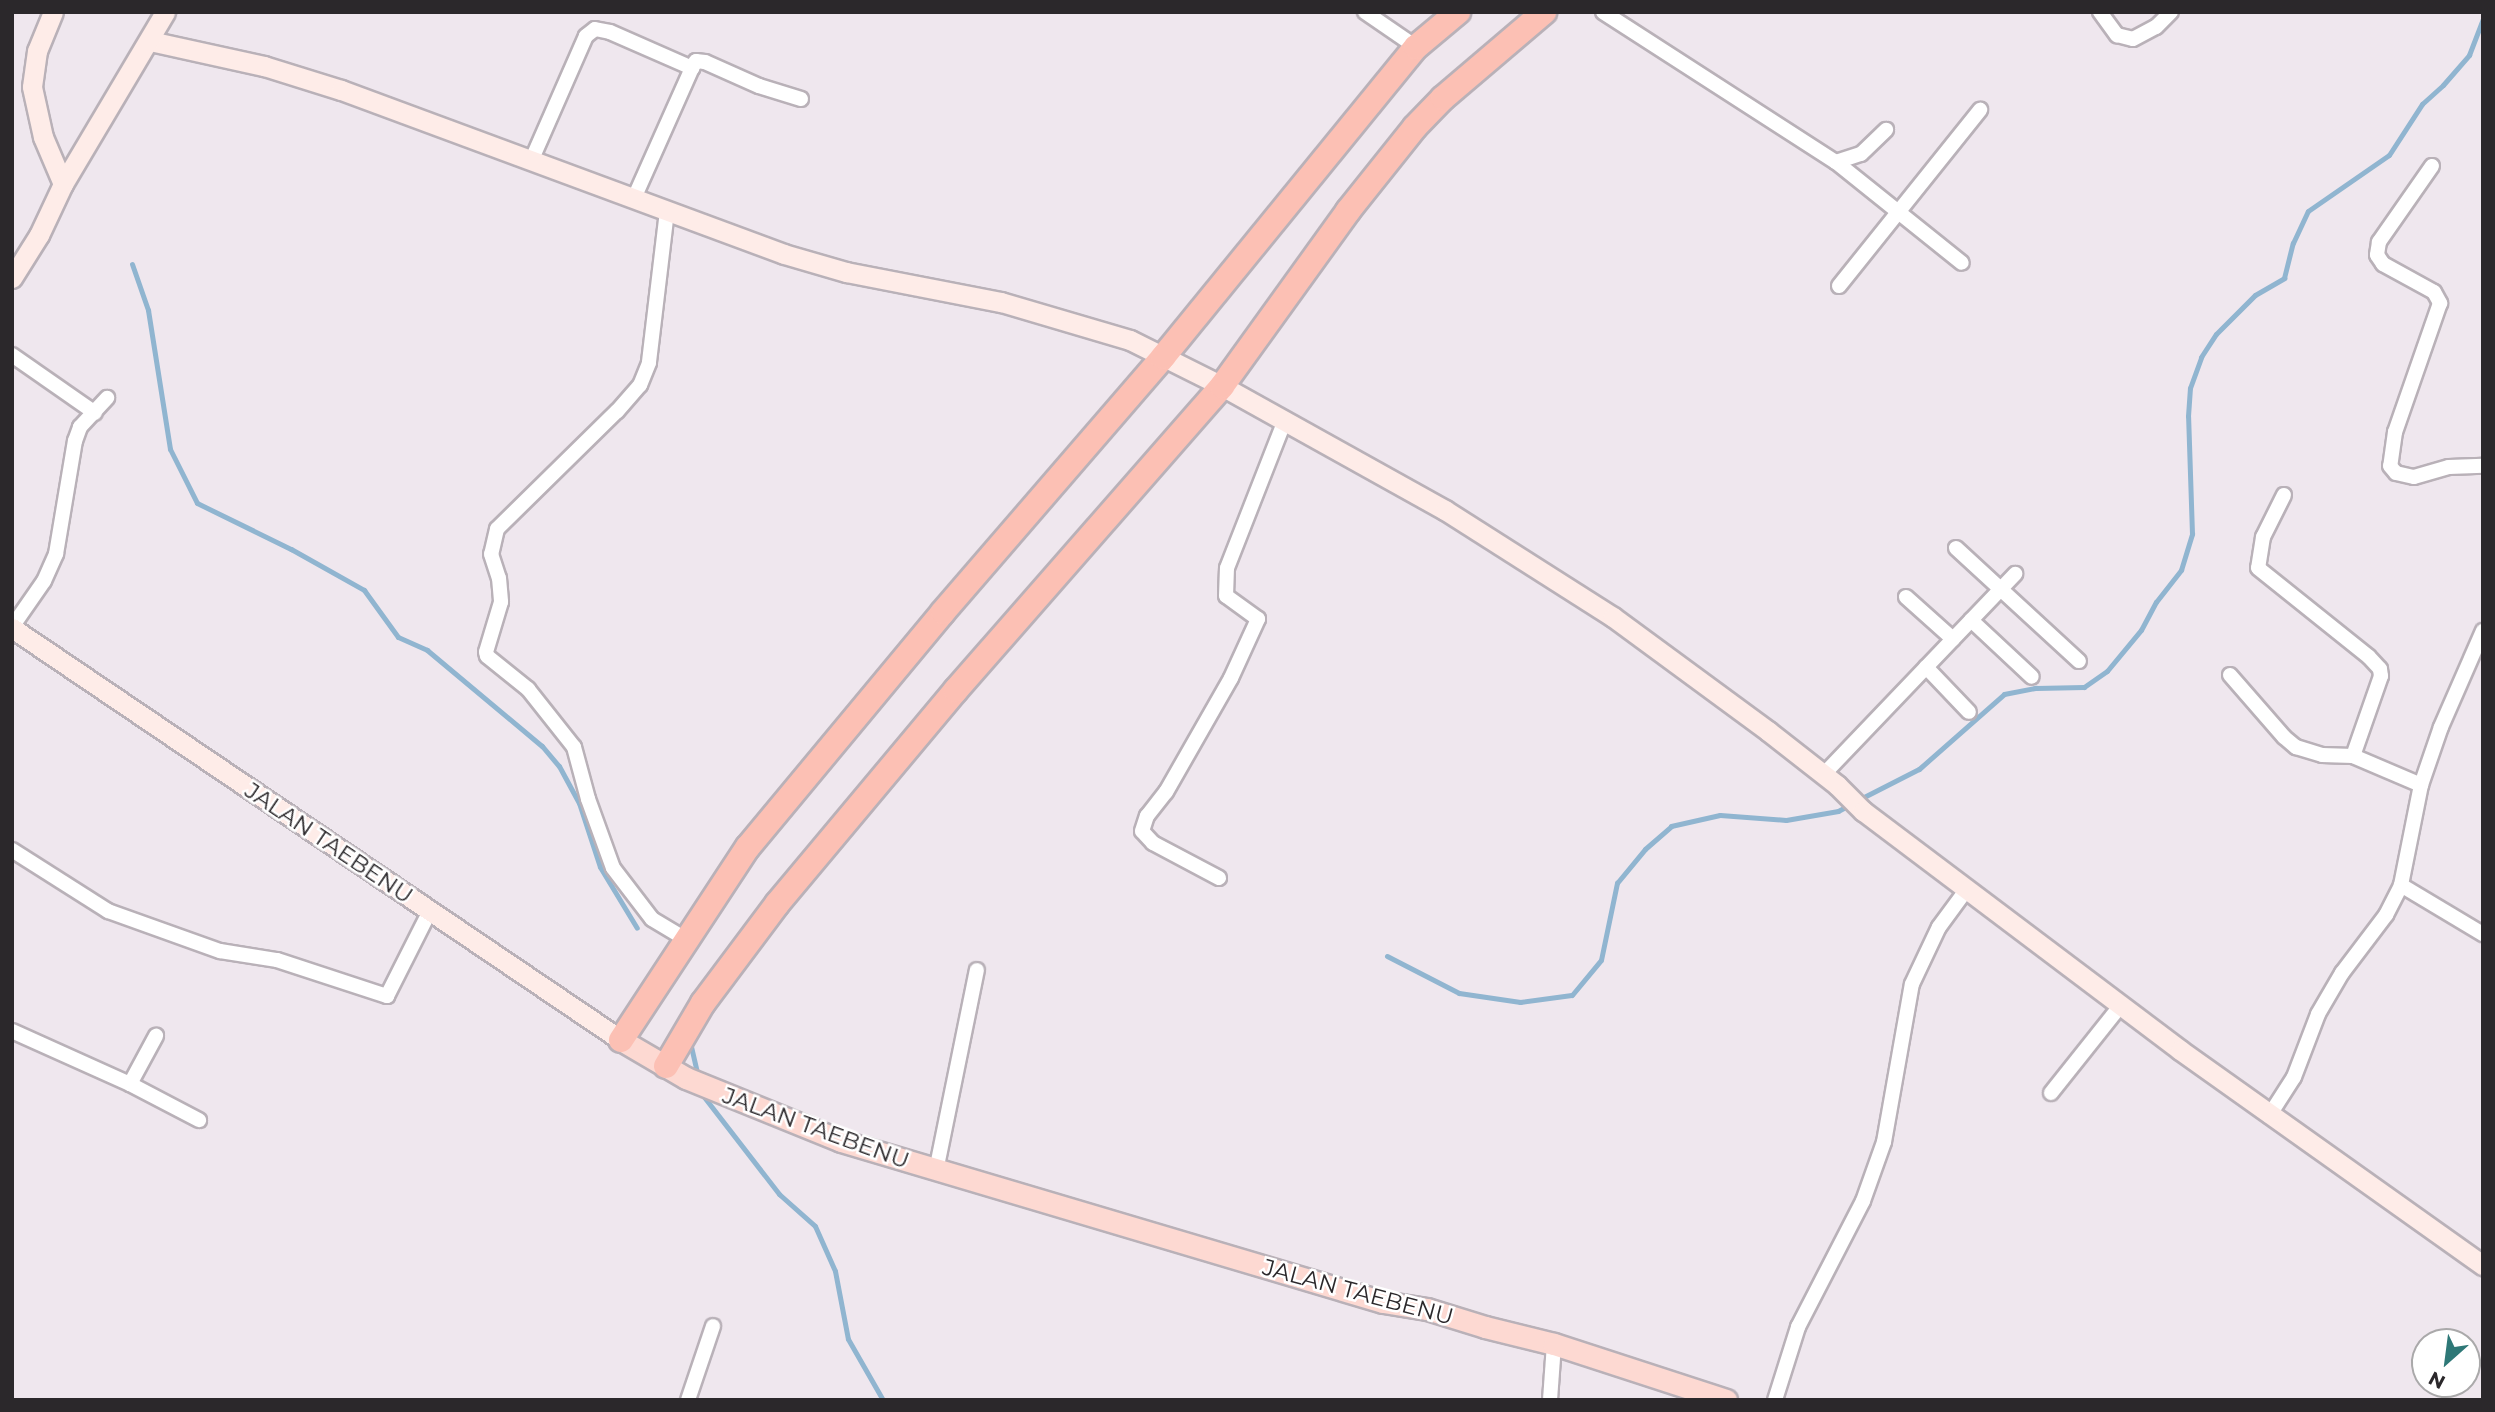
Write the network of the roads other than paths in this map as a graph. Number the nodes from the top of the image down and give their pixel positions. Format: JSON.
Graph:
{"nodes":[{"id":1,"x":53,"y":12,"type":"edge"},
{"id":2,"x":165,"y":12,"type":"edge"},
{"id":3,"x":1366,"y":12,"type":"edge"},
{"id":4,"x":1458,"y":12,"type":"edge"},
{"id":5,"x":1544,"y":12,"type":"edge"},
{"id":6,"x":1603,"y":12,"type":"edge"},
{"id":7,"x":2100,"y":12,"type":"edge"},
{"id":8,"x":2171,"y":12,"type":"edge"},
{"id":9,"x":150,"y":41,"type":"junction"},
{"id":10,"x":1416,"y":47,"type":"junction"},
{"id":11,"x":692,"y":68,"type":"junction"},
{"id":12,"x":801,"y":99,"type":"dead end"},
{"id":13,"x":1980,"y":110,"type":"dead end"},
{"id":14,"x":1886,"y":130,"type":"dead end"},
{"id":15,"x":532,"y":159,"type":"junction"},
{"id":16,"x":1836,"y":162,"type":"junction"},
{"id":17,"x":2432,"y":166,"type":"dead end"},
{"id":18,"x":63,"y":184,"type":"junction"},
{"id":19,"x":635,"y":196,"type":"junction"},
{"id":20,"x":667,"y":211,"type":"junction"},
{"id":21,"x":1898,"y":212,"type":"junction"},
{"id":22,"x":1962,"y":263,"type":"dead end"},
{"id":23,"x":12,"y":278,"type":"edge"},
{"id":24,"x":1839,"y":286,"type":"dead end"},
{"id":25,"x":12,"y":355,"type":"edge"},
{"id":26,"x":1163,"y":357,"type":"junction"},
{"id":27,"x":1222,"y":386,"type":"junction"},
{"id":28,"x":107,"y":398,"type":"dead end"},
{"id":29,"x":95,"y":413,"type":"junction"},
{"id":30,"x":1285,"y":420,"type":"junction"},
{"id":31,"x":2483,"y":466,"type":"edge"},
{"id":32,"x":2284,"y":495,"type":"dead end"},
{"id":33,"x":1956,"y":548,"type":"dead end"},
{"id":34,"x":2015,"y":574,"type":"dead end"},
{"id":35,"x":2002,"y":588,"type":"junction"},
{"id":36,"x":1906,"y":597,"type":"dead end"},
{"id":37,"x":1971,"y":620,"type":"junction"},
{"id":38,"x":12,"y":627,"type":"edge"},
{"id":39,"x":2483,"y":631,"type":"edge"},
{"id":40,"x":1953,"y":639,"type":"junction"},
{"id":41,"x":2079,"y":661,"type":"dead end"},
{"id":42,"x":1926,"y":667,"type":"junction"},
{"id":43,"x":2230,"y":675,"type":"dead end"},
{"id":44,"x":2032,"y":677,"type":"dead end"},
{"id":45,"x":1969,"y":712,"type":"dead end"},
{"id":46,"x":2353,"y":756,"type":"junction"},
{"id":47,"x":1830,"y":779,"type":"junction"},
{"id":48,"x":2421,"y":785,"type":"junction"},
{"id":49,"x":12,"y":850,"type":"edge"},
{"id":50,"x":1219,"y":878,"type":"dead end"},
{"id":51,"x":2401,"y":885,"type":"junction"},
{"id":52,"x":1967,"y":889,"type":"junction"},
{"id":53,"x":430,"y":911,"type":"junction"},
{"id":54,"x":2483,"y":934,"type":"edge"},
{"id":55,"x":685,"y":939,"type":"junction"},
{"id":56,"x":977,"y":970,"type":"dead end"},
{"id":57,"x":2121,"y":1005,"type":"junction"},
{"id":58,"x":12,"y":1031,"type":"edge"},
{"id":59,"x":156,"y":1036,"type":"dead end"},
{"id":60,"x":621,"y":1040,"type":"junction"},
{"id":61,"x":676,"y":1072,"type":"junction"},
{"id":62,"x":130,"y":1084,"type":"junction"},
{"id":63,"x":2051,"y":1093,"type":"dead end"},
{"id":64,"x":2269,"y":1116,"type":"junction"},
{"id":65,"x":199,"y":1120,"type":"dead end"},
{"id":66,"x":936,"y":1171,"type":"junction"},
{"id":67,"x":2483,"y":1265,"type":"edge"},
{"id":68,"x":713,"y":1326,"type":"dead end"},
{"id":69,"x":1555,"y":1344,"type":"junction"},
{"id":70,"x":688,"y":1400,"type":"edge"},
{"id":71,"x":1550,"y":1400,"type":"edge"},
{"id":72,"x":1726,"y":1400,"type":"edge"},
{"id":73,"x":1774,"y":1400,"type":"edge"}],
"edges":[{"from":1,"to":18,"type":"street"},
{"from":2,"to":9,"type":"street"},
{"from":3,"to":10,"type":"street"},
{"from":4,"to":10,"type":"highway"},
{"from":5,"to":27,"type":"highway"},
{"from":6,"to":16,"type":"street"},
{"from":7,"to":8,"type":"street"},
{"from":9,"to":15,"type":"street"},
{"from":9,"to":18,"type":"street"},
{"from":10,"to":26,"type":"highway"},
{"from":11,"to":12,"type":"street"},
{"from":11,"to":15,"type":"street"},
{"from":11,"to":19,"type":"street"},
{"from":13,"to":21,"type":"street"},
{"from":14,"to":16,"type":"street"},
{"from":15,"to":19,"type":"street"},
{"from":16,"to":21,"type":"street"},
{"from":17,"to":31,"type":"street"},
{"from":18,"to":23,"type":"street"},
{"from":19,"to":20,"type":"street"},
{"from":20,"to":26,"type":"street"},
{"from":20,"to":55,"type":"street"},
{"from":21,"to":22,"type":"street"},
{"from":21,"to":24,"type":"street"},
{"from":25,"to":29,"type":"street"},
{"from":26,"to":27,"type":"street"},
{"from":26,"to":55,"type":"highway"},
{"from":27,"to":30,"type":"street"},
{"from":27,"to":61,"type":"highway"},
{"from":28,"to":29,"type":"street"},
{"from":29,"to":38,"type":"street"},
{"from":30,"to":47,"type":"street"},
{"from":30,"to":50,"type":"street"},
{"from":32,"to":46,"type":"street"},
{"from":33,"to":35,"type":"street"},
{"from":34,"to":35,"type":"street"},
{"from":35,"to":37,"type":"street"},
{"from":35,"to":41,"type":"street"},
{"from":36,"to":40,"type":"street"},
{"from":37,"to":40,"type":"street"},
{"from":37,"to":44,"type":"street"},
{"from":38,"to":53,"type":"street","name":"JALAN TAEBENU"},
{"from":39,"to":48,"type":"street"},
{"from":40,"to":42,"type":"street"},
{"from":42,"to":45,"type":"street"},
{"from":42,"to":47,"type":"street"},
{"from":43,"to":46,"type":"street"},
{"from":46,"to":48,"type":"street"},
{"from":47,"to":52,"type":"street"},
{"from":48,"to":51,"type":"street"},
{"from":49,"to":53,"type":"street"},
{"from":51,"to":54,"type":"street"},
{"from":51,"to":64,"type":"street"},
{"from":52,"to":57,"type":"street"},
{"from":52,"to":73,"type":"street"},
{"from":53,"to":60,"type":"street","name":"JALAN TAEBENU"},
{"from":55,"to":60,"type":"highway"},
{"from":56,"to":66,"type":"street"},
{"from":57,"to":63,"type":"street"},
{"from":57,"to":64,"type":"street"},
{"from":58,"to":62,"type":"street"},
{"from":59,"to":62,"type":"street"},
{"from":60,"to":61,"type":"main road","name":"JALAN TAEBENU"},
{"from":61,"to":66,"type":"main road","name":"JALAN TAEBENU"},
{"from":62,"to":65,"type":"street"},
{"from":64,"to":67,"type":"street"},
{"from":66,"to":69,"type":"main road","name":"JALAN TAEBENU"},
{"from":68,"to":70,"type":"street"},
{"from":69,"to":71,"type":"street"},
{"from":69,"to":72,"type":"main road","name":"JALAN TAEBENU"}]}
